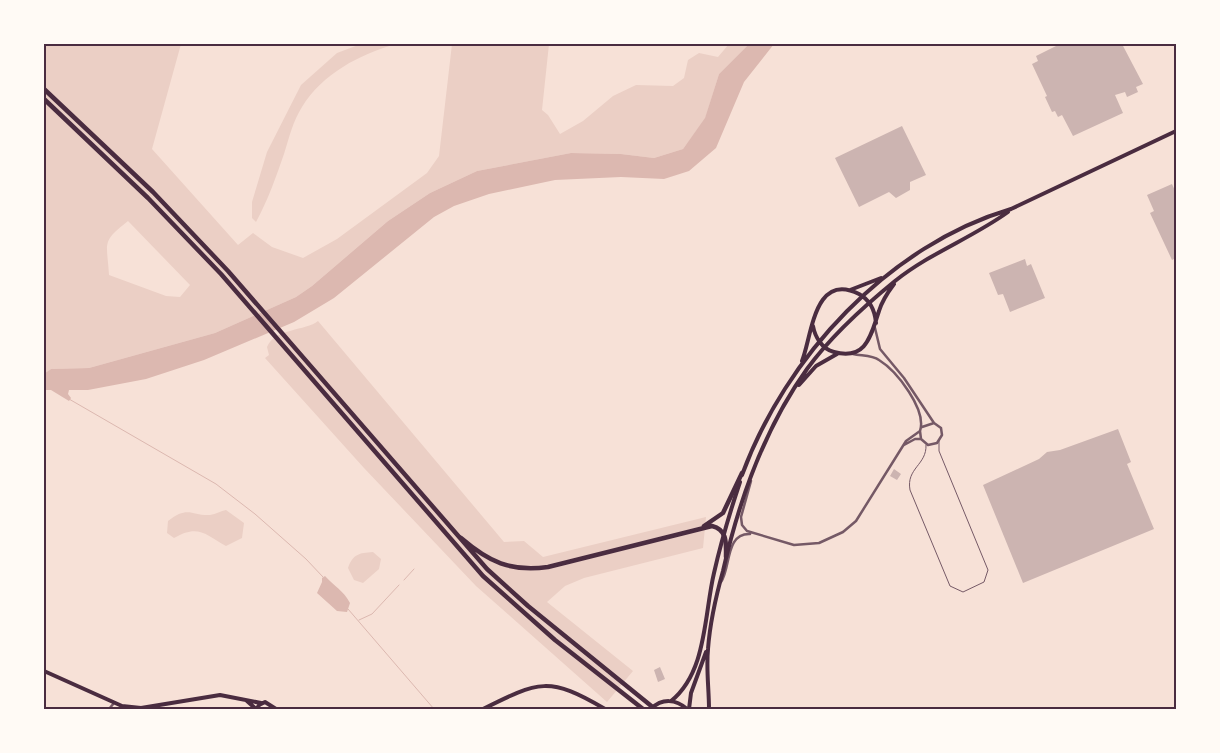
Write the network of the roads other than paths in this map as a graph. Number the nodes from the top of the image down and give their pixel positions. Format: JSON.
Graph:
{"nodes":[{"id":1,"x":44,"y":89,"type":"edge"},
{"id":2,"x":44,"y":99,"type":"edge"},
{"id":3,"x":1176,"y":131,"type":"edge"},
{"id":4,"x":1011,"y":209,"type":"junction"},
{"id":5,"x":892,"y":272,"type":"junction"},
{"id":6,"x":897,"y":280,"type":"junction"},
{"id":7,"x":848,"y":291,"type":"junction"},
{"id":8,"x":862,"y":296,"type":"junction"},
{"id":9,"x":869,"y":303,"type":"junction"},
{"id":10,"x":812,"y":323,"type":"junction"},
{"id":11,"x":876,"y":323,"type":"junction"},
{"id":12,"x":875,"y":328,"type":"junction"},
{"id":13,"x":819,"y":341,"type":"junction"},
{"id":14,"x":824,"y":347,"type":"junction"},
{"id":15,"x":840,"y":353,"type":"junction"},
{"id":16,"x":849,"y":353,"type":"junction"},
{"id":17,"x":799,"y":368,"type":"junction"},
{"id":18,"x":791,"y":395,"type":"junction"},
{"id":19,"x":934,"y":423,"type":"junction"},
{"id":20,"x":921,"y":427,"type":"junction"},
{"id":21,"x":920,"y":432,"type":"junction"},
{"id":22,"x":921,"y":439,"type":"junction"},
{"id":23,"x":940,"y":441,"type":"junction"},
{"id":24,"x":926,"y":444,"type":"junction"},
{"id":25,"x":901,"y":448,"type":"junction"},
{"id":26,"x":742,"y":473,"type":"junction"},
{"id":27,"x":751,"y":474,"type":"junction"},
{"id":28,"x":447,"y":526,"type":"junction"},
{"id":29,"x":699,"y":529,"type":"junction"},
{"id":30,"x":724,"y":534,"type":"junction"},
{"id":31,"x":752,"y":534,"type":"junction"},
{"id":32,"x":726,"y":557,"type":"junction"},
{"id":33,"x":719,"y":584,"type":"junction"},
{"id":34,"x":708,"y":648,"type":"junction"},
{"id":35,"x":44,"y":671,"type":"edge"},
{"id":36,"x":247,"y":700,"type":"junction"},
{"id":37,"x":672,"y":701,"type":"junction"},
{"id":38,"x":114,"y":703,"type":"junction"},
{"id":39,"x":261,"y":703,"type":"junction"},
{"id":40,"x":141,"y":708,"type":"edge"},
{"id":41,"x":109,"y":709,"type":"edge"},
{"id":42,"x":256,"y":709,"type":"edge"},
{"id":43,"x":274,"y":709,"type":"edge"},
{"id":44,"x":483,"y":709,"type":"edge"},
{"id":45,"x":605,"y":709,"type":"edge"},
{"id":46,"x":643,"y":709,"type":"edge"},
{"id":47,"x":652,"y":709,"type":"edge"},
{"id":48,"x":688,"y":709,"type":"edge"},
{"id":49,"x":709,"y":709,"type":"edge"}],
"edges":[{"from":1,"to":28,"type":"highway"},
{"from":2,"to":46,"type":"highway"},
{"from":3,"to":4,"type":"main road"},
{"from":4,"to":5,"type":"main road"},
{"from":4,"to":6,"type":"main road"},
{"from":5,"to":7,"type":"main road"},
{"from":5,"to":8,"type":"main road"},
{"from":6,"to":9,"type":"main road"},
{"from":6,"to":11,"type":"main road"},
{"from":7,"to":8,"type":"main road"},
{"from":7,"to":10,"type":"main road"},
{"from":8,"to":9,"type":"main road"},
{"from":8,"to":13,"type":"main road"},
{"from":9,"to":11,"type":"main road"},
{"from":9,"to":14,"type":"main road"},
{"from":10,"to":13,"type":"main road"},
{"from":10,"to":17,"type":"main road"},
{"from":11,"to":12,"type":"main road"},
{"from":12,"to":16,"type":"main road"},
{"from":12,"to":19,"type":"street"},
{"from":13,"to":14,"type":"main road"},
{"from":13,"to":17,"type":"main road"},
{"from":14,"to":15,"type":"main road"},
{"from":14,"to":18,"type":"main road"},
{"from":15,"to":16,"type":"main road"},
{"from":15,"to":18,"type":"main road"},
{"from":16,"to":20,"type":"street"},
{"from":17,"to":26,"type":"main road"},
{"from":18,"to":27,"type":"main road"},
{"from":19,"to":20,"type":"street"},
{"from":19,"to":23,"type":"street"},
{"from":20,"to":21,"type":"street"},
{"from":21,"to":22,"type":"street"},
{"from":21,"to":25,"type":"street"},
{"from":22,"to":24,"type":"street"},
{"from":22,"to":25,"type":"street"},
{"from":23,"to":24,"type":"street"},
{"from":23,"to":24,"type":"lane"},
{"from":25,"to":31,"type":"street"},
{"from":26,"to":29,"type":"highway"},
{"from":26,"to":30,"type":"main road"},
{"from":27,"to":31,"type":"street"},
{"from":27,"to":32,"type":"main road"},
{"from":28,"to":29,"type":"highway"},
{"from":28,"to":47,"type":"highway"},
{"from":29,"to":30,"type":"highway"},
{"from":30,"to":32,"type":"highway"},
{"from":30,"to":37,"type":"main road"},
{"from":31,"to":33,"type":"street"},
{"from":32,"to":33,"type":"main road"},
{"from":33,"to":34,"type":"main road"},
{"from":34,"to":48,"type":"main road"},
{"from":34,"to":49,"type":"main road"},
{"from":35,"to":38,"type":"main road"},
{"from":36,"to":39,"type":"main road"},
{"from":36,"to":40,"type":"main road"},
{"from":36,"to":42,"type":"main road"},
{"from":37,"to":47,"type":"main road"},
{"from":37,"to":48,"type":"main road"},
{"from":38,"to":40,"type":"main road"},
{"from":38,"to":41,"type":"street"},
{"from":39,"to":42,"type":"main road"},
{"from":39,"to":43,"type":"main road"},
{"from":44,"to":45,"type":"main road"}]}
